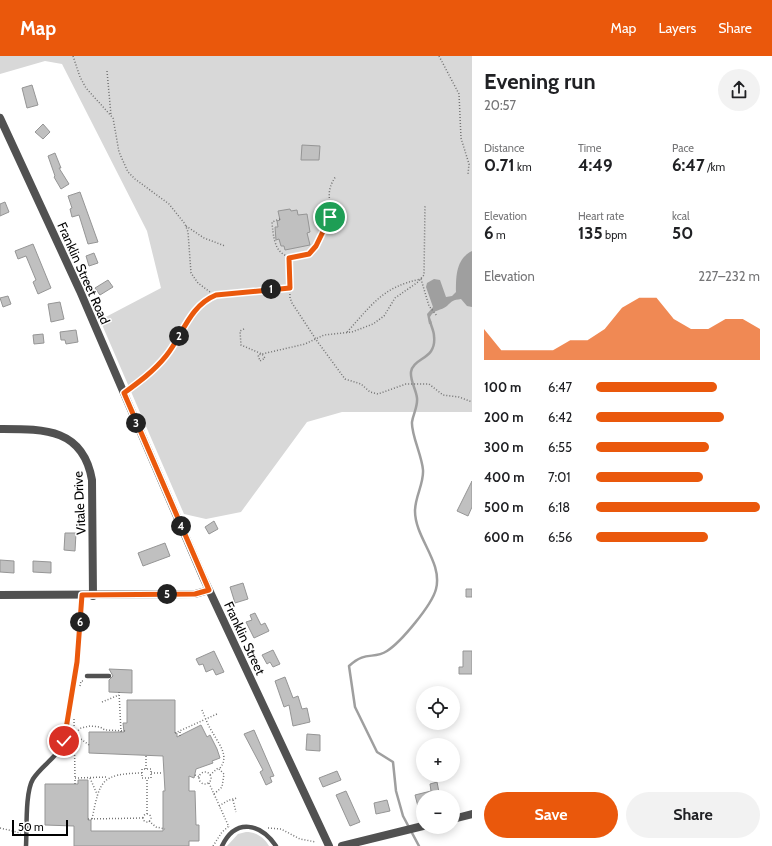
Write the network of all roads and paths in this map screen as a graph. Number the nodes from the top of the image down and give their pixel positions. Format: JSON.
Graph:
{"nodes":[{"id":1,"x":73,"y":56,"type":"edge"},
{"id":2,"x":438,"y":56,"type":"edge"},
{"id":3,"x":107,"y":71,"type":"dead end"},
{"id":4,"x":111,"y":115,"type":"junction"},
{"id":5,"x":0,"y":118,"type":"edge"},
{"id":6,"x":468,"y":174,"type":"dead end"},
{"id":7,"x":336,"y":176,"type":"dead end"},
{"id":8,"x":425,"y":206,"type":"dead end"},
{"id":9,"x":280,"y":219,"type":"dead end"},
{"id":10,"x":184,"y":224,"type":"junction"},
{"id":11,"x":225,"y":246,"type":"dead end"},
{"id":12,"x":289,"y":258,"type":"junction"},
{"id":13,"x":421,"y":279,"type":"junction"},
{"id":14,"x":273,"y":288,"type":"joint"},
{"id":15,"x":290,"y":288,"type":"junction"},
{"id":16,"x":215,"y":295,"type":"junction"},
{"id":17,"x":437,"y":316,"type":"dead end"},
{"id":18,"x":244,"y":329,"type":"dead end"},
{"id":19,"x":347,"y":333,"type":"junction"},
{"id":20,"x":315,"y":339,"type":"junction"},
{"id":21,"x":124,"y":393,"type":"junction"},
{"id":22,"x":472,"y":402,"type":"edge"},
{"id":23,"x":0,"y":429,"type":"edge"},
{"id":24,"x":143,"y":438,"type":"joint"},
{"id":25,"x":209,"y":590,"type":"junction"},
{"id":26,"x":0,"y":595,"type":"edge"},
{"id":27,"x":82,"y":595,"type":"junction"},
{"id":28,"x":93,"y":596,"type":"junction"},
{"id":29,"x":109,"y":676,"type":"dead end"},
{"id":30,"x":86,"y":678,"type":"joint"},
{"id":31,"x":80,"y":687,"type":"dead end"},
{"id":32,"x":102,"y":702,"type":"dead end"},
{"id":33,"x":202,"y":710,"type":"dead end"},
{"id":34,"x":74,"y":714,"type":"dead end"},
{"id":35,"x":216,"y":714,"type":"dead end"},
{"id":36,"x":206,"y":719,"type":"junction"},
{"id":37,"x":194,"y":724,"type":"junction"},
{"id":38,"x":100,"y":727,"type":"junction"},
{"id":39,"x":196,"y":728,"type":"dead end"},
{"id":40,"x":181,"y":730,"type":"junction"},
{"id":41,"x":122,"y":731,"type":"junction"},
{"id":42,"x":127,"y":731,"type":"dead end"},
{"id":43,"x":100,"y":732,"type":"dead end"},
{"id":44,"x":175,"y":733,"type":"dead end"},
{"id":45,"x":74,"y":734,"type":"junction"},
{"id":46,"x":184,"y":734,"type":"dead end"},
{"id":47,"x":180,"y":736,"type":"dead end"},
{"id":48,"x":89,"y":745,"type":"dead end"},
{"id":49,"x":146,"y":756,"type":"dead end"},
{"id":50,"x":220,"y":768,"type":"junction"},
{"id":51,"x":146,"y":769,"type":"junction"},
{"id":52,"x":142,"y":773,"type":"junction"},
{"id":53,"x":151,"y":773,"type":"junction"},
{"id":54,"x":163,"y":774,"type":"dead end"},
{"id":55,"x":195,"y":775,"type":"dead end"},
{"id":56,"x":210,"y":775,"type":"junction"},
{"id":57,"x":200,"y":776,"type":"junction"},
{"id":58,"x":75,"y":778,"type":"junction"},
{"id":59,"x":90,"y":778,"type":"junction"},
{"id":60,"x":108,"y":778,"type":"junction"},
{"id":61,"x":147,"y":778,"type":"junction"},
{"id":62,"x":209,"y":783,"type":"junction"},
{"id":63,"x":75,"y":784,"type":"dead end"},
{"id":64,"x":98,"y":794,"type":"junction"},
{"id":65,"x":214,"y":794,"type":"junction"},
{"id":66,"x":237,"y":798,"type":"dead end"},
{"id":67,"x":233,"y":799,"type":"junction"},
{"id":68,"x":219,"y":806,"type":"junction"},
{"id":69,"x":236,"y":812,"type":"dead end"},
{"id":70,"x":147,"y":814,"type":"junction"},
{"id":71,"x":472,"y":814,"type":"edge"},
{"id":72,"x":460,"y":817,"type":"edge"},
{"id":73,"x":143,"y":818,"type":"junction"},
{"id":74,"x":88,"y":819,"type":"dead end"},
{"id":75,"x":92,"y":819,"type":"junction"},
{"id":76,"x":149,"y":821,"type":"junction"},
{"id":77,"x":265,"y":826,"type":"dead end"},
{"id":78,"x":229,"y":827,"type":"dead end"},
{"id":79,"x":0,"y":828,"type":"edge"},
{"id":80,"x":416,"y":828,"type":"edge"},
{"id":81,"x":165,"y":829,"type":"dead end"},
{"id":82,"x":26,"y":833,"type":"junction"},
{"id":83,"x":316,"y":842,"type":"dead end"},
{"id":84,"x":26,"y":846,"type":"edge"},
{"id":85,"x":222,"y":846,"type":"edge"},
{"id":86,"x":276,"y":846,"type":"edge"},
{"id":87,"x":329,"y":846,"type":"edge"},
{"id":88,"x":342,"y":846,"type":"edge"}],
"edges":[{"from":1,"to":4,"type":"path"},
{"from":2,"to":6,"type":"path"},
{"from":3,"to":4,"type":"path"},
{"from":4,"to":10,"type":"path"},
{"from":5,"to":21,"type":"street","name":"Franklin Street Road"},
{"from":7,"to":12,"type":"path"},
{"from":8,"to":13,"type":"path"},
{"from":9,"to":12,"type":"path"},
{"from":10,"to":11,"type":"path"},
{"from":10,"to":16,"type":"path"},
{"from":12,"to":15,"type":"path"},
{"from":13,"to":17,"type":"path"},
{"from":13,"to":19,"type":"path"},
{"from":13,"to":19,"type":"path"},
{"from":14,"to":15,"type":"path"},
{"from":14,"to":16,"type":"lane"},
{"from":15,"to":20,"type":"path"},
{"from":16,"to":21,"type":"lane"},
{"from":18,"to":20,"type":"path"},
{"from":19,"to":20,"type":"path"},
{"from":20,"to":22,"type":"path"},
{"from":21,"to":24,"type":"street","name":"Franklin Street Road"},
{"from":23,"to":28,"type":"street","name":"Vitale Drive"},
{"from":24,"to":25,"type":"street","name":"Franklin Street"},
{"from":25,"to":28,"type":"street"},
{"from":25,"to":87,"type":"street","name":"Franklin Street"},
{"from":26,"to":27,"type":"street"},
{"from":27,"to":28,"type":"street"},
{"from":27,"to":82,"type":"lane"},
{"from":29,"to":30,"type":"lane"},
{"from":30,"to":31,"type":"path"},
{"from":32,"to":41,"type":"path"},
{"from":33,"to":36,"type":"path"},
{"from":34,"to":45,"type":"path"},
{"from":35,"to":36,"type":"path"},
{"from":36,"to":37,"type":"path"},
{"from":36,"to":50,"type":"path"},
{"from":37,"to":39,"type":"path"},
{"from":37,"to":40,"type":"path"},
{"from":38,"to":41,"type":"path"},
{"from":38,"to":43,"type":"path"},
{"from":38,"to":45,"type":"path"},
{"from":40,"to":44,"type":"path"},
{"from":40,"to":46,"type":"path"},
{"from":40,"to":47,"type":"path"},
{"from":41,"to":42,"type":"path"},
{"from":45,"to":48,"type":"path"},
{"from":45,"to":58,"type":"path"},
{"from":49,"to":51,"type":"path"},
{"from":50,"to":56,"type":"path"},
{"from":50,"to":65,"type":"path"},
{"from":51,"to":52,"type":"path"},
{"from":51,"to":53,"type":"path"},
{"from":52,"to":60,"type":"path"},
{"from":52,"to":61,"type":"path"},
{"from":53,"to":54,"type":"path"},
{"from":53,"to":61,"type":"path"},
{"from":55,"to":57,"type":"path"},
{"from":56,"to":57,"type":"path"},
{"from":56,"to":62,"type":"path"},
{"from":57,"to":62,"type":"path"},
{"from":58,"to":59,"type":"path"},
{"from":58,"to":63,"type":"path"},
{"from":59,"to":60,"type":"path"},
{"from":59,"to":64,"type":"path"},
{"from":60,"to":64,"type":"path"},
{"from":61,"to":70,"type":"path"},
{"from":62,"to":65,"type":"path"},
{"from":64,"to":75,"type":"path"},
{"from":65,"to":68,"type":"path"},
{"from":66,"to":67,"type":"path"},
{"from":67,"to":68,"type":"path"},
{"from":67,"to":69,"type":"path"},
{"from":68,"to":78,"type":"path"},
{"from":70,"to":73,"type":"path"},
{"from":70,"to":76,"type":"path"},
{"from":71,"to":72,"type":"street"},
{"from":73,"to":75,"type":"path"},
{"from":73,"to":76,"type":"path"},
{"from":74,"to":75,"type":"path"},
{"from":76,"to":81,"type":"path"},
{"from":77,"to":83,"type":"path"},
{"from":79,"to":82,"type":"path"},
{"from":80,"to":88,"type":"street"},
{"from":82,"to":84,"type":"lane"},
{"from":85,"to":86,"type":"lane"}]}
